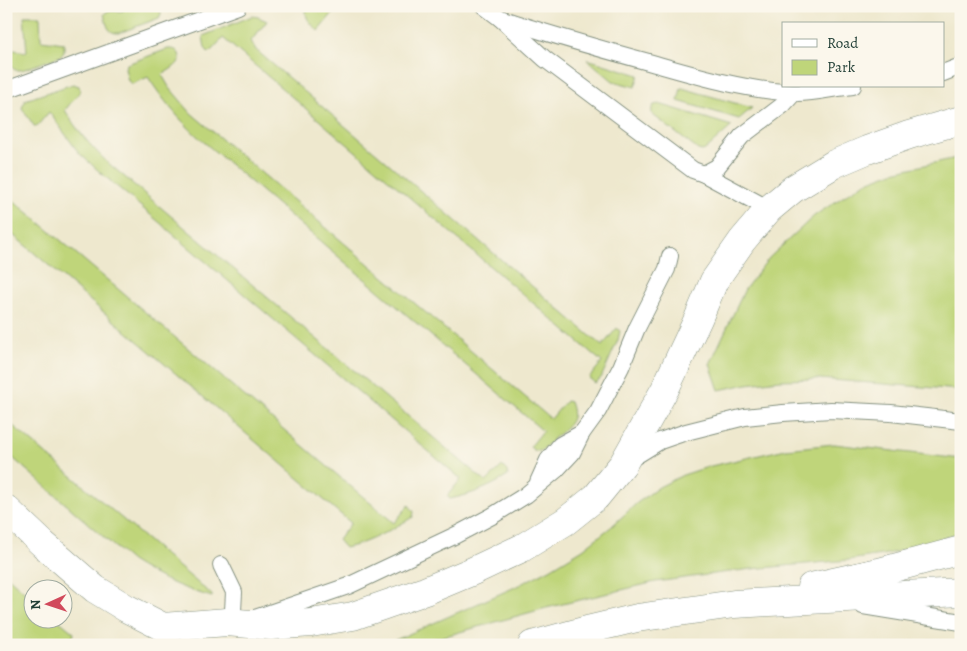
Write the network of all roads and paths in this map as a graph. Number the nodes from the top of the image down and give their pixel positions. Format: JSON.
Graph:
{"nodes":[{"id":1,"x":238,"y":6,"type":"edge"},
{"id":2,"x":484,"y":6,"type":"edge"},
{"id":3,"x":500,"y":18,"type":"junction"},
{"id":4,"x":961,"y":66,"type":"edge"},
{"id":5,"x":944,"y":73,"type":"edge"},
{"id":6,"x":840,"y":88,"type":"edge"},
{"id":7,"x":6,"y":90,"type":"edge"},
{"id":8,"x":794,"y":93,"type":"junction"},
{"id":9,"x":961,"y":120,"type":"edge"},
{"id":10,"x":704,"y":174,"type":"junction"},
{"id":11,"x":769,"y":209,"type":"junction"},
{"id":12,"x":670,"y":256,"type":"dead end"},
{"id":13,"x":961,"y":422,"type":"edge"},
{"id":14,"x":623,"y":464,"type":"junction"},
{"id":15,"x":6,"y":509,"type":"edge"},
{"id":16,"x":961,"y":550,"type":"edge"},
{"id":17,"x":221,"y":565,"type":"dead end"},
{"id":18,"x":961,"y":592,"type":"edge"},
{"id":19,"x":822,"y":600,"type":"junction"},
{"id":20,"x":734,"y":604,"type":"junction"},
{"id":21,"x":961,"y":622,"type":"edge"},
{"id":22,"x":233,"y":623,"type":"junction"},
{"id":23,"x":163,"y":627,"type":"junction"},
{"id":24,"x":199,"y":645,"type":"edge"},
{"id":25,"x":532,"y":645,"type":"edge"}],
"edges":[{"from":1,"to":7,"type":"lane"},
{"from":2,"to":3,"type":"lane"},
{"from":3,"to":8,"type":"lane"},
{"from":3,"to":10,"type":"lane"},
{"from":4,"to":5,"type":"lane"},
{"from":6,"to":8,"type":"lane"},
{"from":8,"to":10,"type":"lane"},
{"from":9,"to":11,"type":"street"},
{"from":10,"to":11,"type":"lane"},
{"from":11,"to":14,"type":"street"},
{"from":12,"to":22,"type":"lane"},
{"from":13,"to":14,"type":"lane"},
{"from":14,"to":22,"type":"street"},
{"from":15,"to":23,"type":"street"},
{"from":16,"to":20,"type":"street"},
{"from":17,"to":22,"type":"lane"},
{"from":18,"to":19,"type":"street"},
{"from":19,"to":20,"type":"street"},
{"from":19,"to":21,"type":"lane"},
{"from":20,"to":25,"type":"street"},
{"from":22,"to":23,"type":"street"},
{"from":23,"to":24,"type":"street"}]}
